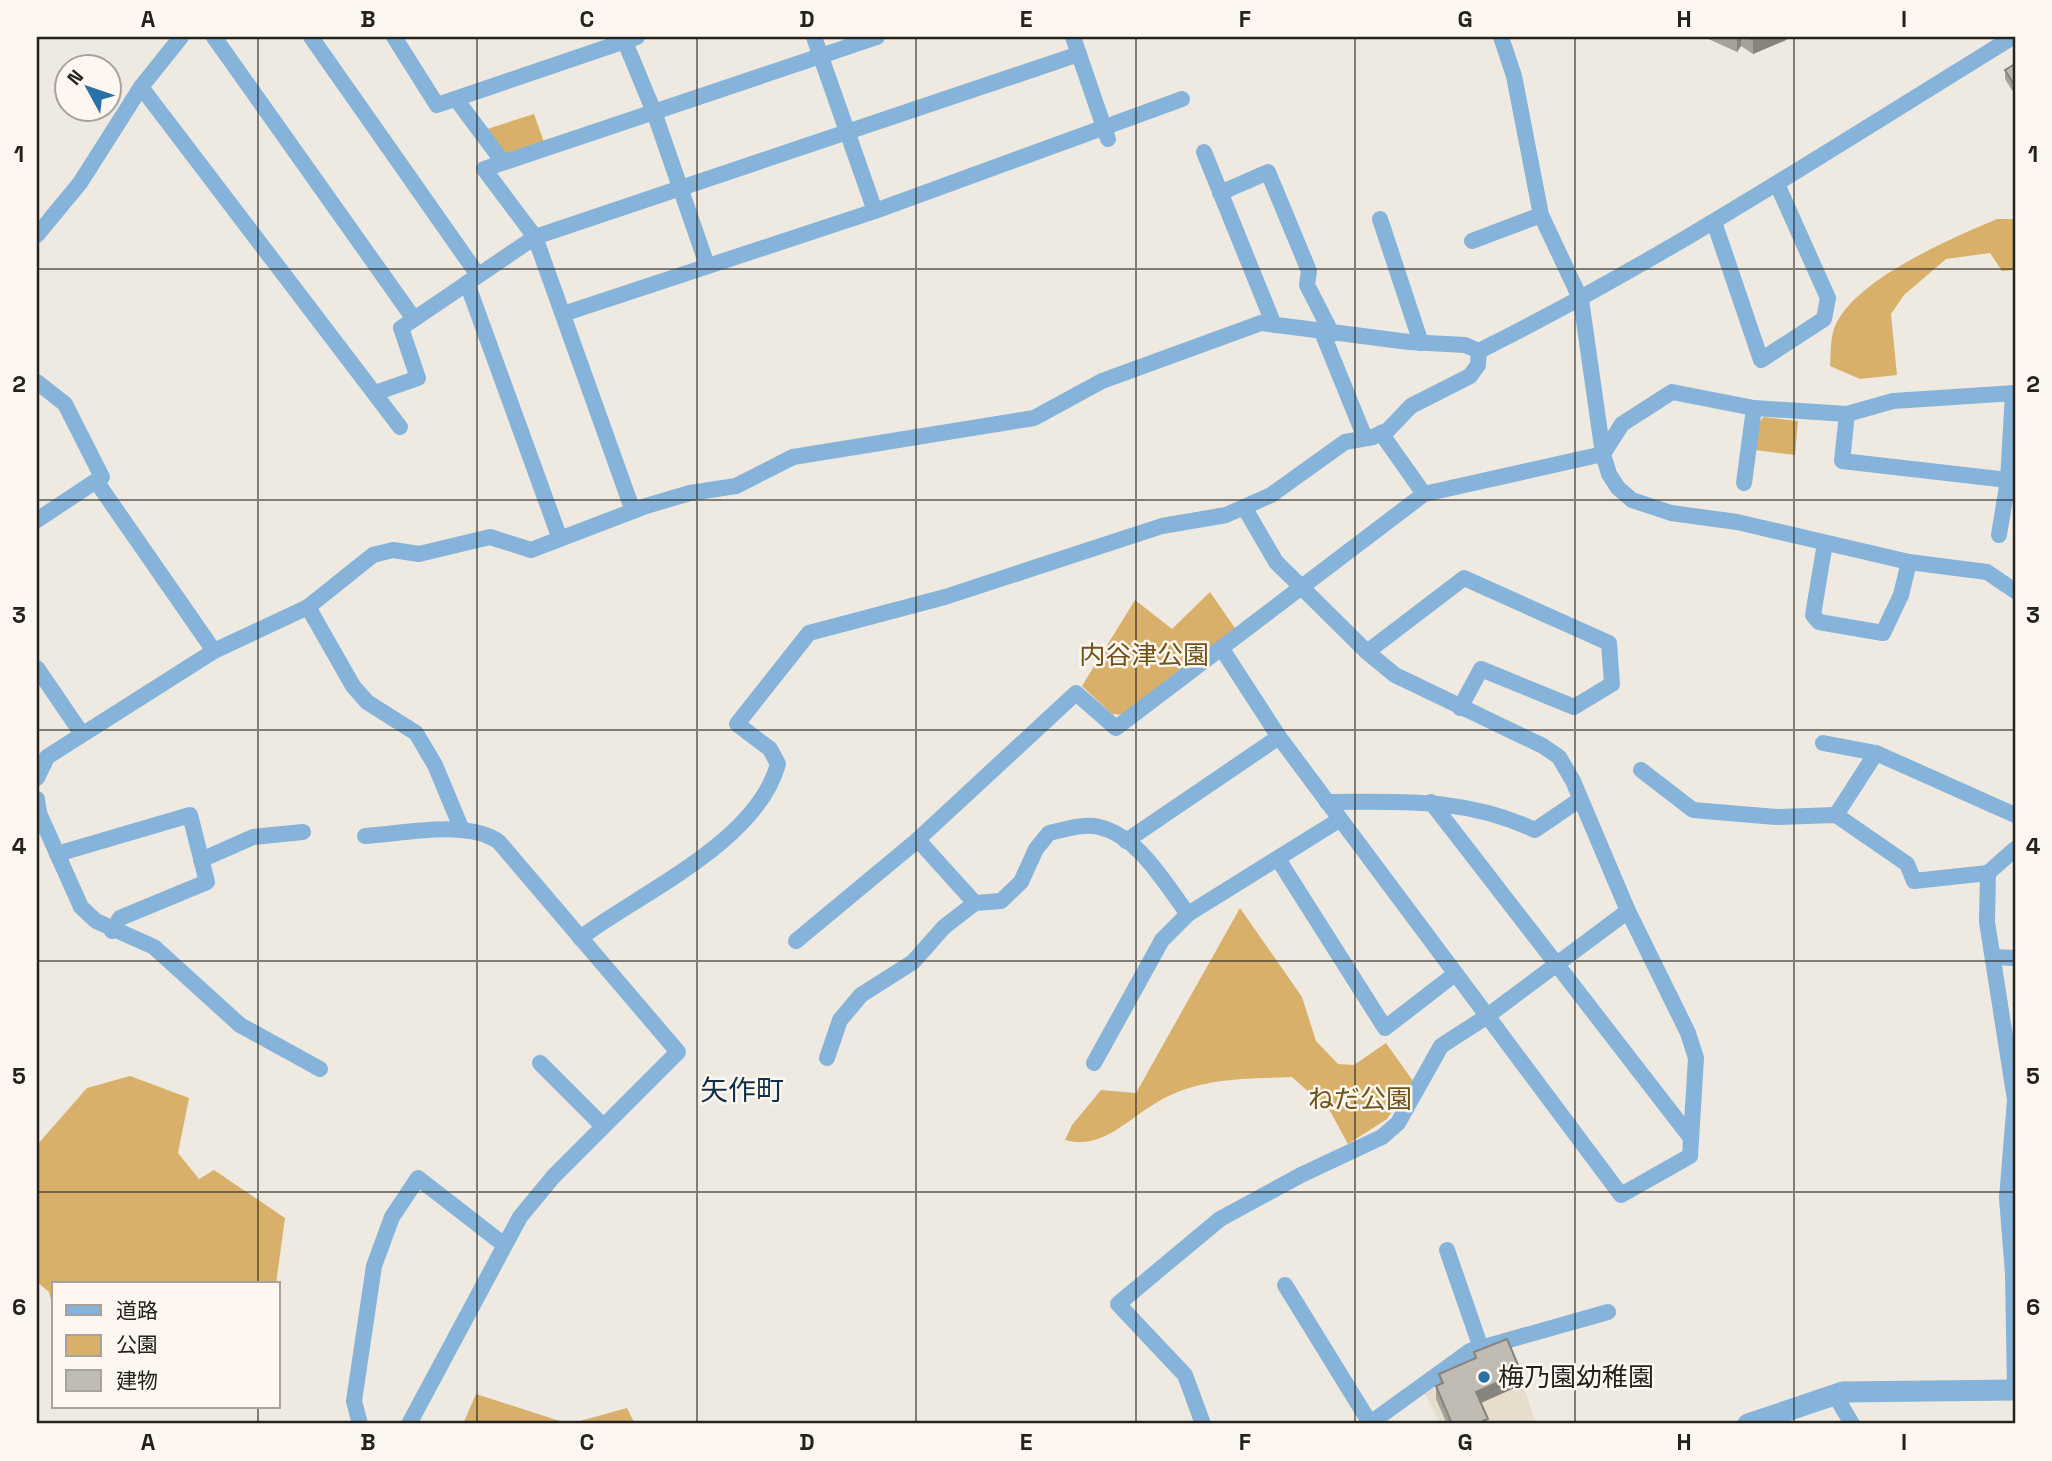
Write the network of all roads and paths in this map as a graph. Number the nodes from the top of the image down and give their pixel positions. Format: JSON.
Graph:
{"nodes":[{"id":1,"x":181,"y":37,"type":"edge"},
{"id":2,"x":214,"y":37,"type":"edge"},
{"id":3,"x":311,"y":37,"type":"edge"},
{"id":4,"x":394,"y":37,"type":"edge"},
{"id":5,"x":814,"y":37,"type":"edge"},
{"id":6,"x":877,"y":37,"type":"edge"},
{"id":7,"x":1073,"y":37,"type":"edge"},
{"id":8,"x":1502,"y":37,"type":"edge"},
{"id":9,"x":2013,"y":37,"type":"edge"},
{"id":10,"x":628,"y":38,"type":"edge"},
{"id":11,"x":1079,"y":54,"type":"junction"},
{"id":12,"x":821,"y":56,"type":"junction"},
{"id":13,"x":141,"y":87,"type":"junction"},
{"id":14,"x":456,"y":99,"type":"junction"},
{"id":15,"x":1182,"y":99,"type":"dead end"},
{"id":16,"x":654,"y":112,"type":"junction"},
{"id":17,"x":848,"y":132,"type":"junction"},
{"id":18,"x":1106,"y":134,"type":"junction"},
{"id":19,"x":1204,"y":152,"type":"dead end"},
{"id":20,"x":503,"y":162,"type":"junction"},
{"id":21,"x":1777,"y":184,"type":"junction"},
{"id":22,"x":681,"y":188,"type":"junction"},
{"id":23,"x":1220,"y":194,"type":"junction"},
{"id":24,"x":875,"y":211,"type":"junction"},
{"id":25,"x":1541,"y":215,"type":"junction"},
{"id":26,"x":1380,"y":219,"type":"dead end"},
{"id":27,"x":1714,"y":222,"type":"junction"},
{"id":28,"x":37,"y":235,"type":"edge"},
{"id":29,"x":536,"y":237,"type":"junction"},
{"id":30,"x":1472,"y":241,"type":"dead end"},
{"id":31,"x":707,"y":265,"type":"junction"},
{"id":32,"x":473,"y":279,"type":"junction"},
{"id":33,"x":1581,"y":300,"type":"junction"},
{"id":34,"x":563,"y":314,"type":"junction"},
{"id":35,"x":414,"y":319,"type":"junction"},
{"id":36,"x":1274,"y":325,"type":"junction"},
{"id":37,"x":1327,"y":333,"type":"junction"},
{"id":38,"x":1421,"y":343,"type":"junction"},
{"id":39,"x":1479,"y":351,"type":"junction"},
{"id":40,"x":37,"y":382,"type":"edge"},
{"id":41,"x":375,"y":393,"type":"junction"},
{"id":42,"x":2014,"y":393,"type":"edge"},
{"id":43,"x":1754,"y":408,"type":"junction"},
{"id":44,"x":1847,"y":414,"type":"junction"},
{"id":45,"x":400,"y":427,"type":"dead end"},
{"id":46,"x":1381,"y":433,"type":"junction"},
{"id":47,"x":1365,"y":438,"type":"junction"},
{"id":48,"x":1603,"y":454,"type":"junction"},
{"id":49,"x":2008,"y":480,"type":"junction"},
{"id":50,"x":96,"y":481,"type":"junction"},
{"id":51,"x":1744,"y":483,"type":"dead end"},
{"id":52,"x":1424,"y":494,"type":"junction"},
{"id":53,"x":1244,"y":507,"type":"junction"},
{"id":54,"x":633,"y":511,"type":"junction"},
{"id":55,"x":37,"y":520,"type":"edge"},
{"id":56,"x":1999,"y":536,"type":"dead end"},
{"id":57,"x":560,"y":539,"type":"junction"},
{"id":58,"x":1825,"y":543,"type":"junction"},
{"id":59,"x":1909,"y":562,"type":"junction"},
{"id":60,"x":1303,"y":587,"type":"junction"},
{"id":61,"x":2015,"y":591,"type":"edge"},
{"id":62,"x":308,"y":607,"type":"junction"},
{"id":63,"x":1222,"y":649,"type":"junction"},
{"id":64,"x":214,"y":652,"type":"junction"},
{"id":65,"x":1367,"y":652,"type":"junction"},
{"id":66,"x":37,"y":668,"type":"edge"},
{"id":67,"x":1460,"y":708,"type":"junction"},
{"id":68,"x":82,"y":734,"type":"junction"},
{"id":69,"x":1279,"y":737,"type":"junction"},
{"id":70,"x":1823,"y":743,"type":"dead end"},
{"id":71,"x":1876,"y":753,"type":"junction"},
{"id":72,"x":1641,"y":770,"type":"dead end"},
{"id":73,"x":37,"y":778,"type":"edge"},
{"id":74,"x":37,"y":799,"type":"edge"},
{"id":75,"x":1579,"y":800,"type":"junction"},
{"id":76,"x":1327,"y":802,"type":"junction"},
{"id":77,"x":1431,"y":802,"type":"junction"},
{"id":78,"x":1836,"y":815,"type":"junction"},
{"id":79,"x":2015,"y":816,"type":"edge"},
{"id":80,"x":1339,"y":820,"type":"junction"},
{"id":81,"x":462,"y":830,"type":"junction"},
{"id":82,"x":303,"y":832,"type":"dead end"},
{"id":83,"x":365,"y":836,"type":"dead end"},
{"id":84,"x":918,"y":840,"type":"junction"},
{"id":85,"x":1126,"y":841,"type":"junction"},
{"id":86,"x":2015,"y":849,"type":"edge"},
{"id":87,"x":57,"y":854,"type":"junction"},
{"id":88,"x":1278,"y":859,"type":"junction"},
{"id":89,"x":201,"y":860,"type":"junction"},
{"id":90,"x":1988,"y":873,"type":"junction"},
{"id":91,"x":975,"y":903,"type":"junction"},
{"id":92,"x":1628,"y":911,"type":"junction"},
{"id":93,"x":1188,"y":915,"type":"junction"},
{"id":94,"x":112,"y":931,"type":"junction"},
{"id":95,"x":580,"y":938,"type":"junction"},
{"id":96,"x":796,"y":941,"type":"dead end"},
{"id":97,"x":1995,"y":957,"type":"junction"},
{"id":98,"x":2015,"y":958,"type":"edge"},
{"id":99,"x":1557,"y":962,"type":"junction"},
{"id":100,"x":1455,"y":974,"type":"junction"},
{"id":101,"x":1486,"y":1017,"type":"junction"},
{"id":102,"x":827,"y":1058,"type":"dead end"},
{"id":103,"x":540,"y":1063,"type":"dead end"},
{"id":104,"x":1094,"y":1063,"type":"dead end"},
{"id":105,"x":320,"y":1069,"type":"dead end"},
{"id":106,"x":603,"y":1126,"type":"junction"},
{"id":107,"x":1691,"y":1138,"type":"junction"},
{"id":108,"x":503,"y":1244,"type":"junction"},
{"id":109,"x":1447,"y":1250,"type":"dead end"},
{"id":110,"x":1285,"y":1285,"type":"dead end"},
{"id":111,"x":1608,"y":1312,"type":"dead end"},
{"id":112,"x":1481,"y":1348,"type":"junction"},
{"id":113,"x":2015,"y":1390,"type":"edge"},
{"id":114,"x":1835,"y":1395,"type":"junction"},
{"id":115,"x":360,"y":1424,"type":"edge"},
{"id":116,"x":409,"y":1424,"type":"edge"},
{"id":117,"x":1203,"y":1424,"type":"edge"},
{"id":118,"x":1370,"y":1424,"type":"edge"},
{"id":119,"x":1748,"y":1424,"type":"edge"},
{"id":120,"x":1852,"y":1424,"type":"edge"}],
"edges":[{"from":1,"to":13,"type":"street"},
{"from":2,"to":35,"type":"street"},
{"from":3,"to":32,"type":"street"},
{"from":4,"to":14,"type":"street"},
{"from":5,"to":12,"type":"street"},
{"from":6,"to":12,"type":"street"},
{"from":7,"to":11,"type":"street"},
{"from":8,"to":25,"type":"street"},
{"from":9,"to":21,"type":"street"},
{"from":10,"to":14,"type":"street"},
{"from":10,"to":16,"type":"street"},
{"from":11,"to":17,"type":"street"},
{"from":11,"to":18,"type":"street"},
{"from":12,"to":16,"type":"street"},
{"from":12,"to":17,"type":"street"},
{"from":13,"to":28,"type":"street"},
{"from":13,"to":41,"type":"street"},
{"from":14,"to":20,"type":"street"},
{"from":15,"to":18,"type":"street"},
{"from":16,"to":20,"type":"street"},
{"from":16,"to":22,"type":"street"},
{"from":17,"to":22,"type":"street"},
{"from":17,"to":24,"type":"street"},
{"from":18,"to":24,"type":"street"},
{"from":19,"to":23,"type":"street"},
{"from":20,"to":29,"type":"street"},
{"from":21,"to":27,"type":"street"},
{"from":21,"to":27,"type":"street"},
{"from":22,"to":29,"type":"street"},
{"from":22,"to":31,"type":"street"},
{"from":23,"to":36,"type":"street"},
{"from":23,"to":37,"type":"street"},
{"from":24,"to":31,"type":"street"},
{"from":25,"to":30,"type":"street"},
{"from":25,"to":33,"type":"street"},
{"from":26,"to":38,"type":"street"},
{"from":27,"to":33,"type":"street"},
{"from":29,"to":32,"type":"street"},
{"from":29,"to":34,"type":"street"},
{"from":31,"to":34,"type":"street"},
{"from":32,"to":35,"type":"street"},
{"from":32,"to":57,"type":"street"},
{"from":33,"to":39,"type":"street"},
{"from":33,"to":48,"type":"street"},
{"from":34,"to":54,"type":"street"},
{"from":35,"to":41,"type":"street"},
{"from":36,"to":37,"type":"street"},
{"from":36,"to":54,"type":"street"},
{"from":37,"to":38,"type":"street"},
{"from":37,"to":47,"type":"street"},
{"from":38,"to":39,"type":"street"},
{"from":39,"to":46,"type":"street"},
{"from":40,"to":50,"type":"street"},
{"from":41,"to":45,"type":"street"},
{"from":42,"to":44,"type":"street"},
{"from":42,"to":49,"type":"street"},
{"from":43,"to":44,"type":"street"},
{"from":43,"to":48,"type":"street"},
{"from":43,"to":51,"type":"street"},
{"from":44,"to":49,"type":"street"},
{"from":46,"to":47,"type":"street"},
{"from":46,"to":52,"type":"street"},
{"from":47,"to":53,"type":"street"},
{"from":48,"to":52,"type":"street"},
{"from":48,"to":58,"type":"street"},
{"from":49,"to":56,"type":"street"},
{"from":50,"to":55,"type":"street"},
{"from":50,"to":64,"type":"street"},
{"from":52,"to":60,"type":"street"},
{"from":53,"to":60,"type":"street"},
{"from":53,"to":95,"type":"street"},
{"from":54,"to":57,"type":"street"},
{"from":57,"to":62,"type":"street"},
{"from":58,"to":59,"type":"street"},
{"from":58,"to":59,"type":"street"},
{"from":59,"to":61,"type":"street"},
{"from":60,"to":63,"type":"street"},
{"from":60,"to":65,"type":"street"},
{"from":62,"to":64,"type":"street"},
{"from":62,"to":81,"type":"street"},
{"from":63,"to":69,"type":"street"},
{"from":63,"to":84,"type":"street"},
{"from":64,"to":68,"type":"street"},
{"from":65,"to":67,"type":"street"},
{"from":65,"to":67,"type":"street"},
{"from":66,"to":68,"type":"street"},
{"from":67,"to":75,"type":"street"},
{"from":68,"to":73,"type":"street"},
{"from":69,"to":76,"type":"street"},
{"from":69,"to":85,"type":"street"},
{"from":70,"to":71,"type":"street"},
{"from":71,"to":78,"type":"street"},
{"from":71,"to":79,"type":"street"},
{"from":72,"to":78,"type":"street"},
{"from":74,"to":87,"type":"street"},
{"from":75,"to":77,"type":"street"},
{"from":75,"to":92,"type":"street"},
{"from":76,"to":77,"type":"street"},
{"from":76,"to":80,"type":"street"},
{"from":77,"to":99,"type":"street"},
{"from":78,"to":90,"type":"street"},
{"from":80,"to":88,"type":"street"},
{"from":80,"to":100,"type":"street"},
{"from":81,"to":83,"type":"street"},
{"from":81,"to":95,"type":"street"},
{"from":82,"to":89,"type":"street"},
{"from":84,"to":91,"type":"street"},
{"from":84,"to":96,"type":"street"},
{"from":85,"to":91,"type":"street"},
{"from":85,"to":93,"type":"street"},
{"from":86,"to":90,"type":"street"},
{"from":87,"to":89,"type":"street"},
{"from":87,"to":94,"type":"street"},
{"from":88,"to":93,"type":"street"},
{"from":88,"to":100,"type":"street"},
{"from":89,"to":94,"type":"street"},
{"from":90,"to":97,"type":"street"},
{"from":91,"to":102,"type":"street"},
{"from":92,"to":99,"type":"street"},
{"from":92,"to":107,"type":"street"},
{"from":93,"to":104,"type":"street"},
{"from":94,"to":105,"type":"street"},
{"from":95,"to":106,"type":"street"},
{"from":97,"to":98,"type":"street"},
{"from":97,"to":113,"type":"street"},
{"from":99,"to":101,"type":"street"},
{"from":99,"to":107,"type":"street"},
{"from":100,"to":101,"type":"street"},
{"from":101,"to":107,"type":"street"},
{"from":101,"to":117,"type":"street"},
{"from":103,"to":106,"type":"street"},
{"from":106,"to":108,"type":"street"},
{"from":108,"to":115,"type":"street"},
{"from":108,"to":116,"type":"street"},
{"from":109,"to":112,"type":"street"},
{"from":110,"to":118,"type":"street"},
{"from":111,"to":112,"type":"street"},
{"from":112,"to":118,"type":"street"},
{"from":113,"to":114,"type":"street"},
{"from":114,"to":119,"type":"street"},
{"from":114,"to":120,"type":"street"}]}
